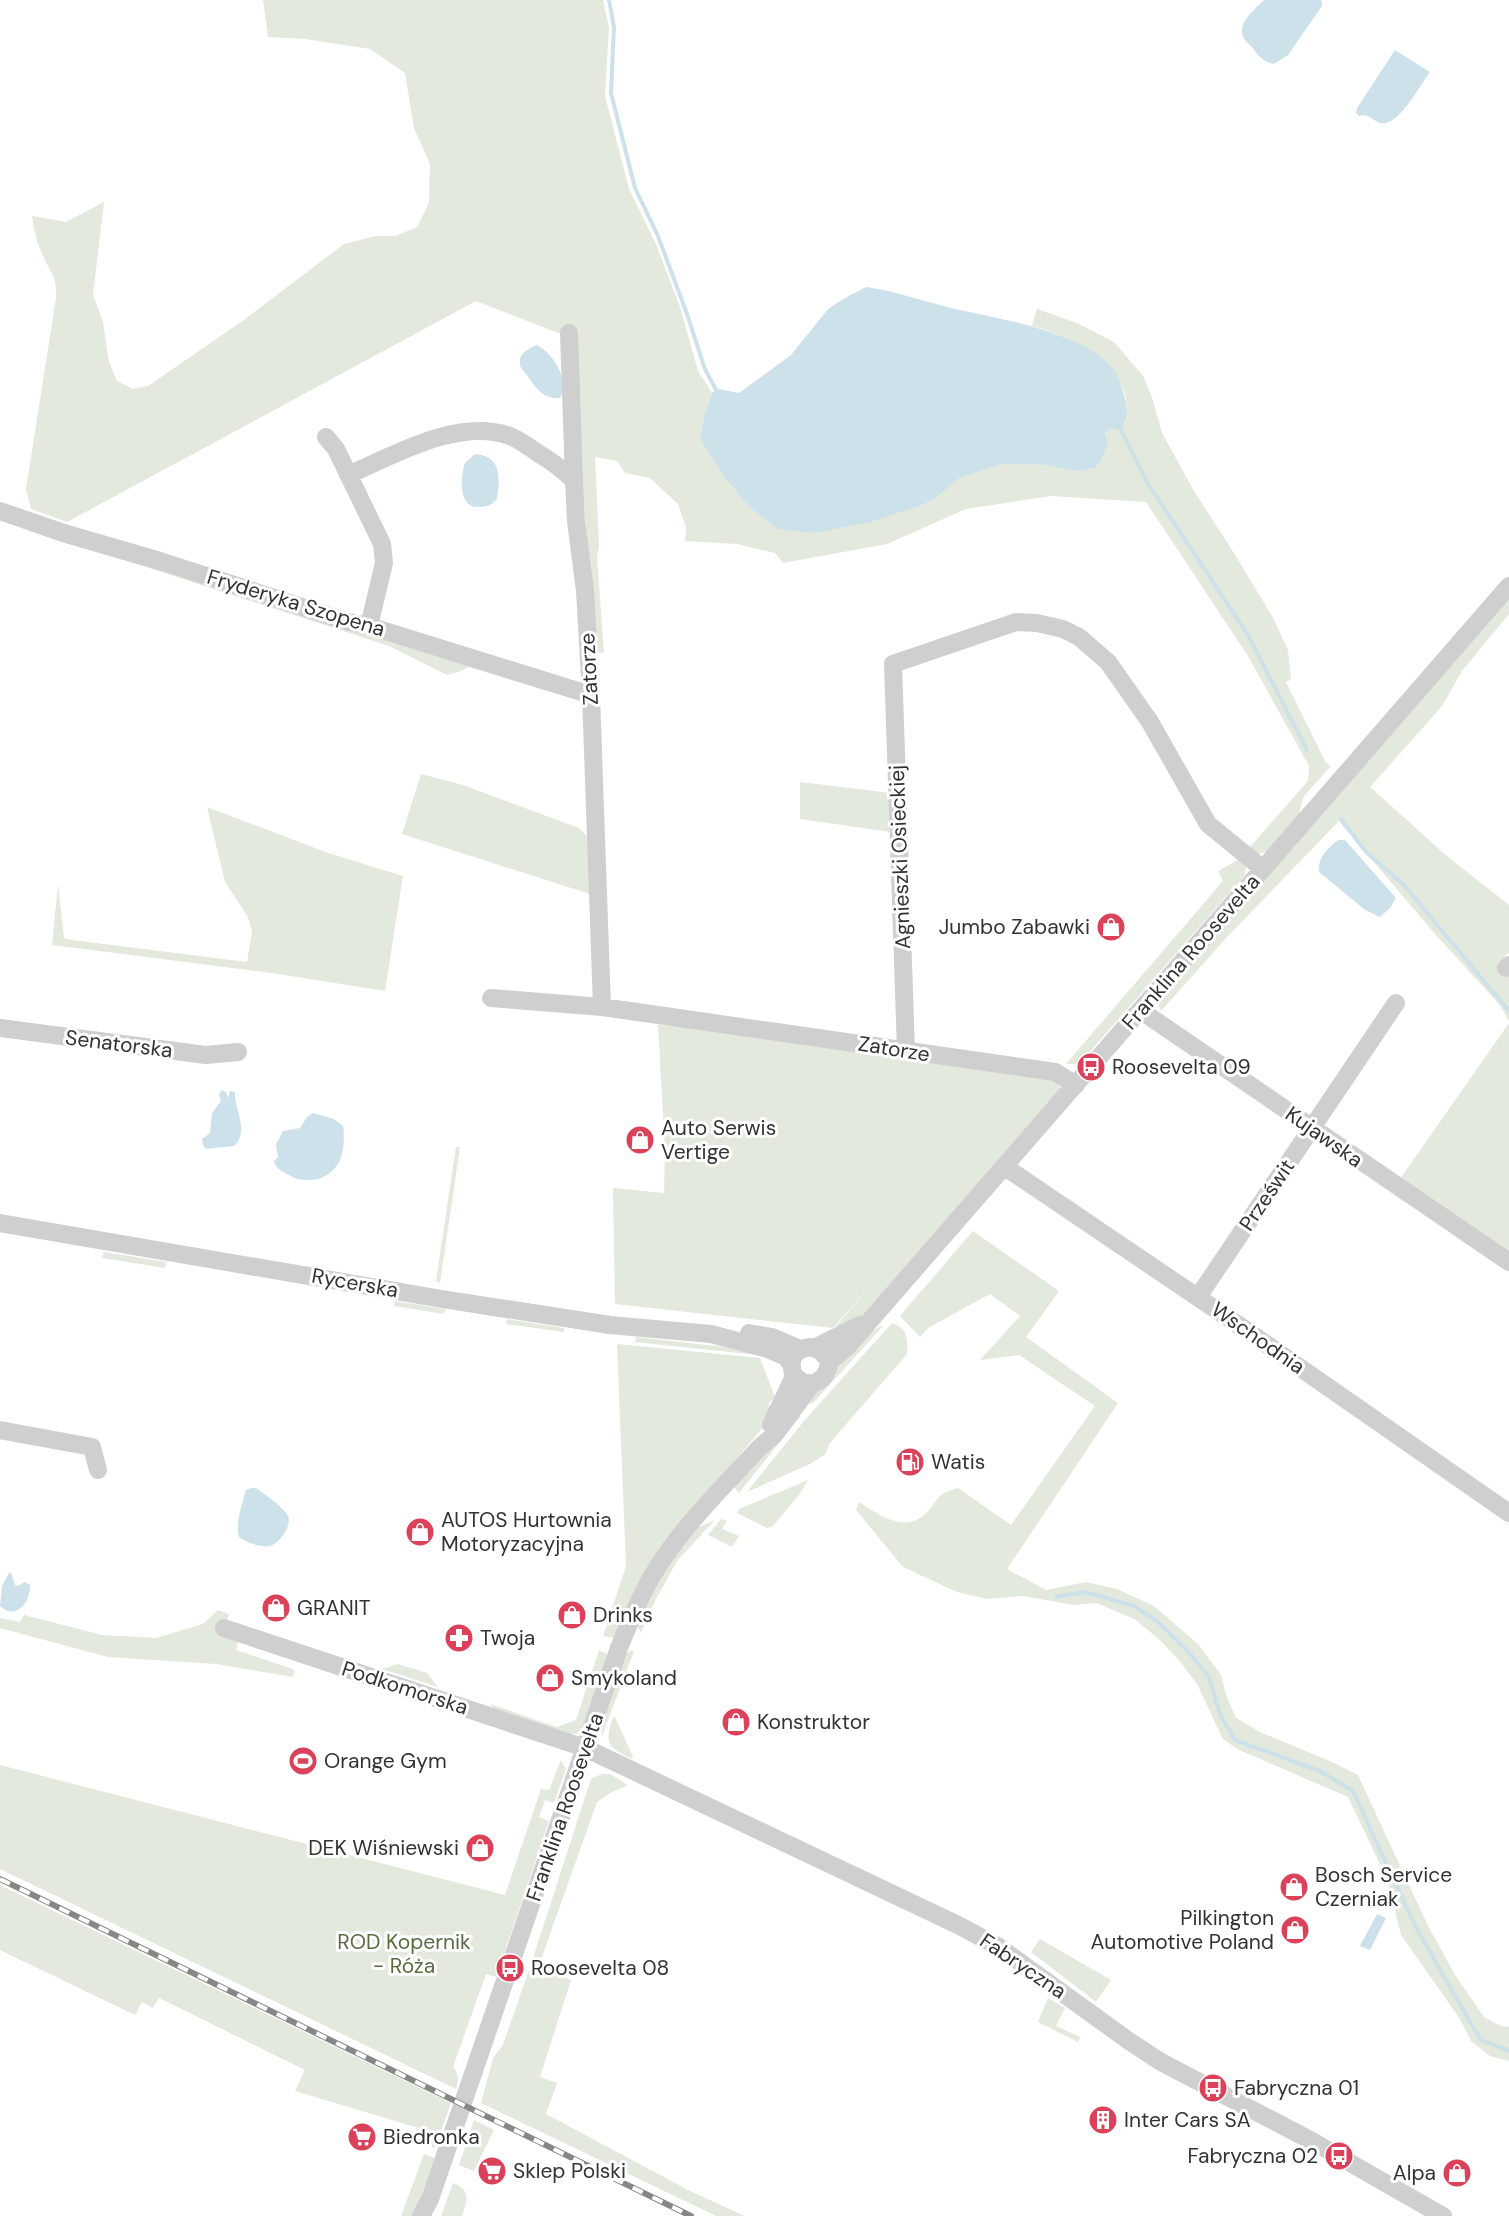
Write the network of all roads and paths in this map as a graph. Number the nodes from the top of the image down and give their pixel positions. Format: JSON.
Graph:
{"nodes":[{"id":1,"x":569,"y":333,"type":"dead end"},
{"id":2,"x":326,"y":437,"type":"dead end"},
{"id":3,"x":348,"y":475,"type":"junction"},
{"id":4,"x":574,"y":481,"type":"junction"},
{"id":5,"x":0,"y":511,"type":"edge"},
{"id":6,"x":1509,"y":586,"type":"edge"},
{"id":7,"x":369,"y":626,"type":"junction"},
{"id":8,"x":591,"y":695,"type":"junction"},
{"id":9,"x":1263,"y":869,"type":"junction"},
{"id":10,"x":491,"y":998,"type":"dead end"},
{"id":11,"x":1396,"y":1004,"type":"dead end"},
{"id":12,"x":602,"y":1006,"type":"junction"},
{"id":13,"x":1140,"y":1010,"type":"junction"},
{"id":14,"x":0,"y":1028,"type":"edge"},
{"id":15,"x":906,"y":1051,"type":"junction"},
{"id":16,"x":238,"y":1052,"type":"dead end"},
{"id":17,"x":1076,"y":1085,"type":"junction"},
{"id":18,"x":1313,"y":1129,"type":"junction"},
{"id":19,"x":1005,"y":1167,"type":"junction"},
{"id":20,"x":0,"y":1223,"type":"edge"},
{"id":21,"x":1509,"y":1262,"type":"edge"},
{"id":22,"x":1198,"y":1297,"type":"junction"},
{"id":23,"x":872,"y":1318,"type":"junction"},
{"id":24,"x":800,"y":1359,"type":"junction"},
{"id":25,"x":830,"y":1361,"type":"junction"},
{"id":26,"x":812,"y":1384,"type":"junction"},
{"id":27,"x":0,"y":1430,"type":"edge"},
{"id":28,"x":759,"y":1448,"type":"junction"},
{"id":29,"x":98,"y":1470,"type":"dead end"},
{"id":30,"x":1509,"y":1513,"type":"edge"},
{"id":31,"x":224,"y":1628,"type":"dead end"},
{"id":32,"x":585,"y":1748,"type":"junction"},
{"id":33,"x":429,"y":2208,"type":"edge"},
{"id":34,"x":422,"y":2216,"type":"edge"},
{"id":35,"x":1443,"y":2216,"type":"edge"}],
"edges":[{"from":1,"to":4,"type":"street","name":"Zatorze"},
{"from":2,"to":3,"type":"street"},
{"from":3,"to":4,"type":"street"},
{"from":3,"to":7,"type":"street"},
{"from":4,"to":8,"type":"street","name":"Zatorze"},
{"from":5,"to":7,"type":"street","name":"Fryderyka Szopena"},
{"from":6,"to":9,"type":"street","name":"Franklina Roosevelta"},
{"from":7,"to":8,"type":"street","name":"Fryderyka Szopena"},
{"from":8,"to":12,"type":"street","name":"Zatorze"},
{"from":9,"to":13,"type":"street","name":"Franklina Roosevelta"},
{"from":9,"to":15,"type":"street","name":"Agnieszki Osieckiej"},
{"from":10,"to":12,"type":"street","name":"Zatorze"},
{"from":11,"to":18,"type":"street","name":"Prześwit"},
{"from":12,"to":15,"type":"street","name":"Zatorze"},
{"from":13,"to":17,"type":"street","name":"Franklina Roosevelta"},
{"from":13,"to":18,"type":"street","name":"Kujawska"},
{"from":14,"to":16,"type":"street","name":"Senatorska"},
{"from":15,"to":17,"type":"street","name":"Zatorze"},
{"from":17,"to":19,"type":"street","name":"Franklina Roosevelta"},
{"from":18,"to":21,"type":"street","name":"Kujawska"},
{"from":18,"to":22,"type":"street","name":"Prześwit"},
{"from":19,"to":22,"type":"street","name":"Wschodnia"},
{"from":19,"to":23,"type":"street","name":"Franklina Roosevelta"},
{"from":20,"to":24,"type":"street","name":"Rycerska"},
{"from":22,"to":30,"type":"street","name":"Wschodnia"},
{"from":23,"to":24,"type":"street","name":"Franklina Roosevelta"},
{"from":23,"to":25,"type":"street","name":"Franklina Roosevelta"},
{"from":24,"to":25,"type":"street"},
{"from":24,"to":26,"type":"street"},
{"from":24,"to":28,"type":"street","name":"Franklina Roosevelta"},
{"from":25,"to":26,"type":"street"},
{"from":26,"to":28,"type":"street","name":"Franklina Roosevelta"},
{"from":27,"to":29,"type":"street"},
{"from":28,"to":32,"type":"street","name":"Franklina Roosevelta"},
{"from":31,"to":32,"type":"street","name":"Podkomorska"},
{"from":32,"to":33,"type":"street","name":"Franklina Roosevelta"},
{"from":32,"to":35,"type":"street","name":"Fabryczna"},
{"from":33,"to":34,"type":"street","name":"Franklina Roosevelta"}]}
